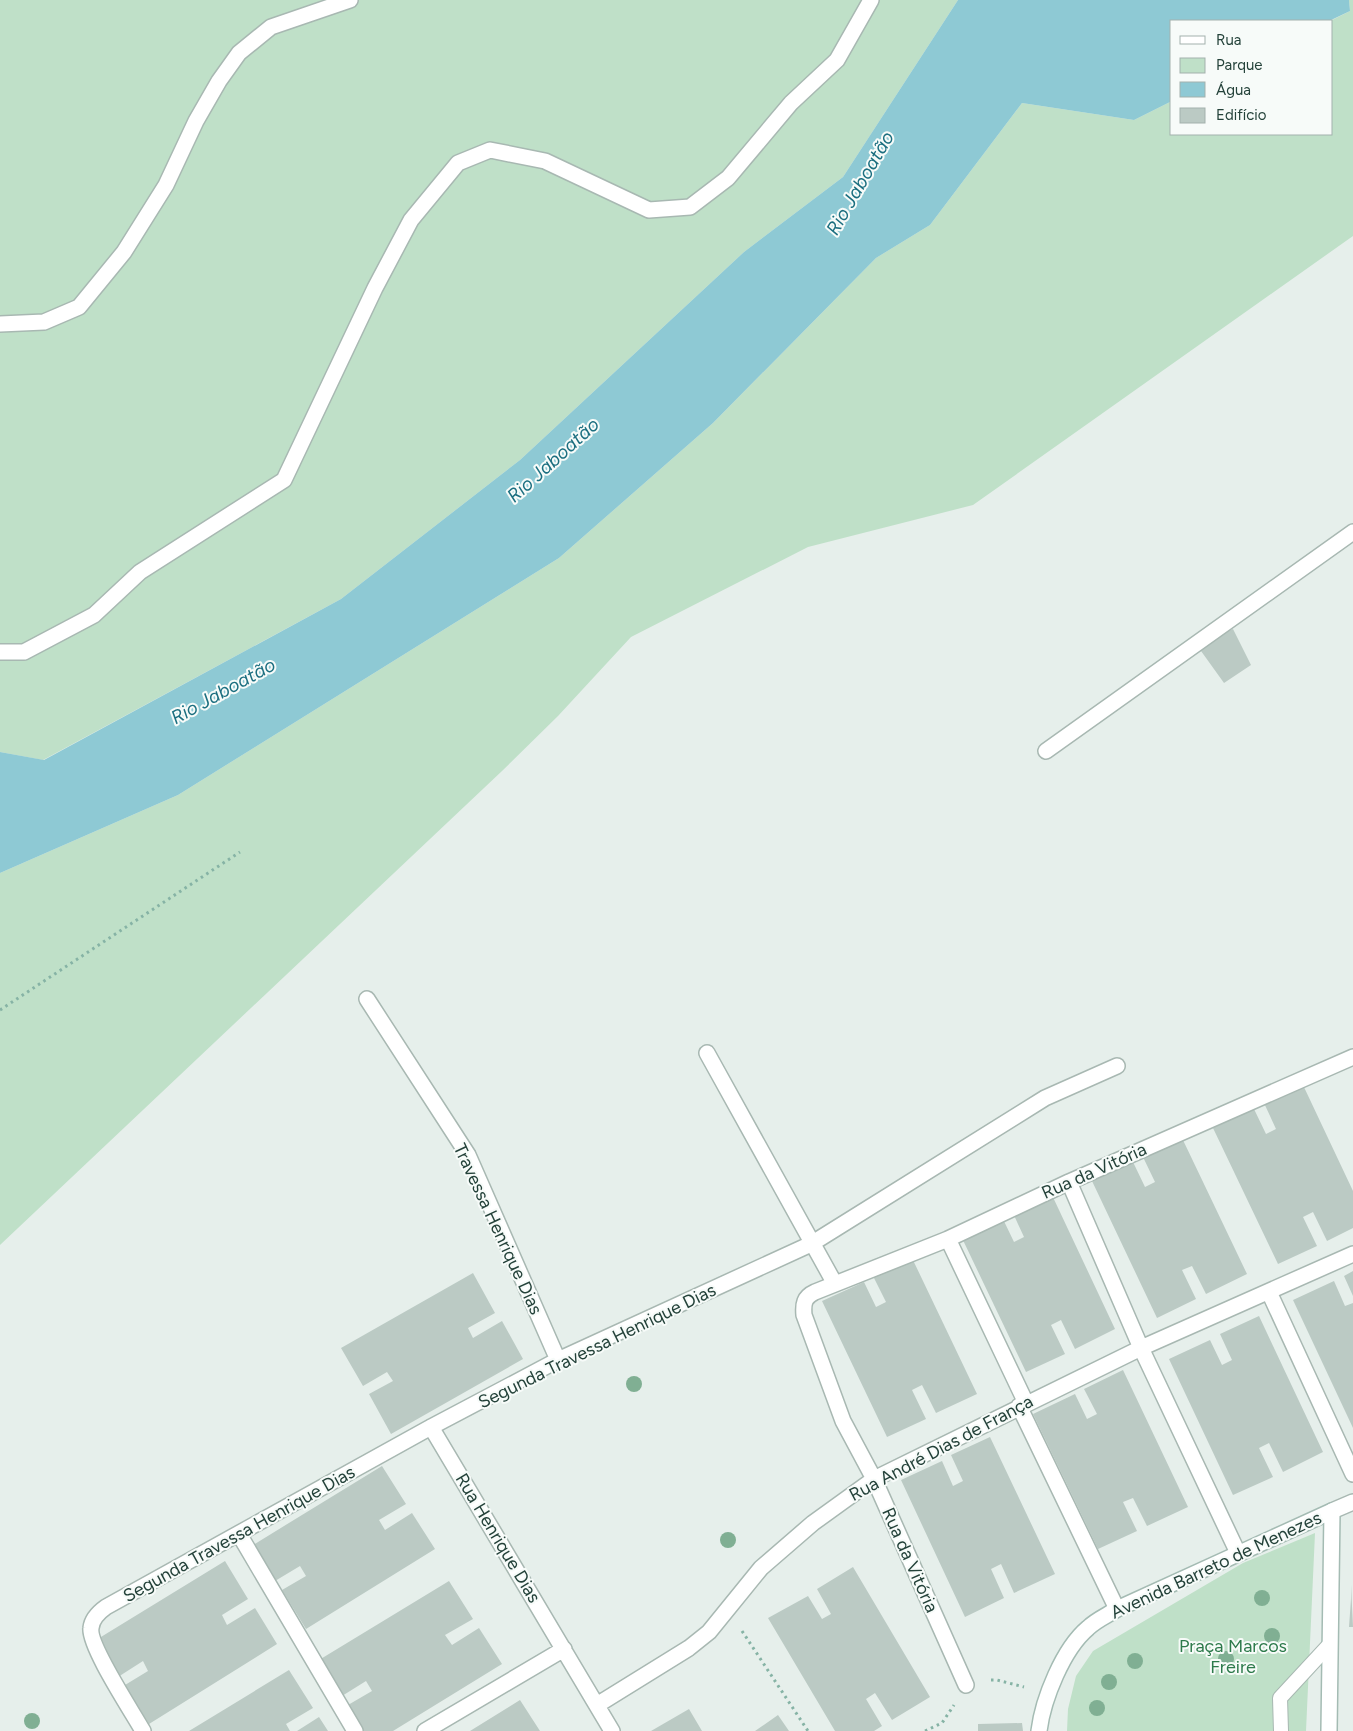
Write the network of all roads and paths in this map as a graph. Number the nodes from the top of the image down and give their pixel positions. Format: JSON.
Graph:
{"nodes":[{"id":1,"x":350,"y":0,"type":"edge"},
{"id":2,"x":871,"y":0,"type":"edge"},
{"id":3,"x":0,"y":324,"type":"edge"},
{"id":4,"x":1353,"y":532,"type":"edge"},
{"id":5,"x":0,"y":652,"type":"edge"},
{"id":6,"x":1046,"y":751,"type":"dead end"},
{"id":7,"x":240,"y":852,"type":"dead end"},
{"id":8,"x":367,"y":999,"type":"dead end"},
{"id":9,"x":0,"y":1010,"type":"edge"},
{"id":10,"x":707,"y":1053,"type":"dead end"},
{"id":11,"x":1353,"y":1056,"type":"edge"},
{"id":12,"x":1116,"y":1066,"type":"dead end"},
{"id":13,"x":1069,"y":1182,"type":"junction"},
{"id":14,"x":948,"y":1239,"type":"junction"},
{"id":15,"x":811,"y":1244,"type":"junction"},
{"id":16,"x":1353,"y":1254,"type":"edge"},
{"id":17,"x":835,"y":1284,"type":"junction"},
{"id":18,"x":1269,"y":1292,"type":"junction"},
{"id":19,"x":1141,"y":1348,"type":"junction"},
{"id":20,"x":558,"y":1360,"type":"junction"},
{"id":21,"x":1023,"y":1405,"type":"junction"},
{"id":22,"x":431,"y":1427,"type":"junction"},
{"id":23,"x":1353,"y":1474,"type":"edge"},
{"id":24,"x":874,"y":1479,"type":"junction"},
{"id":25,"x":1353,"y":1502,"type":"edge"},
{"id":26,"x":1332,"y":1511,"type":"junction"},
{"id":27,"x":239,"y":1534,"type":"junction"},
{"id":28,"x":1238,"y":1553,"type":"junction"},
{"id":29,"x":727,"y":1607,"type":"junction"},
{"id":30,"x":1117,"y":1609,"type":"junction"},
{"id":31,"x":1330,"y":1644,"type":"junction"},
{"id":32,"x":564,"y":1649,"type":"junction"},
{"id":33,"x":966,"y":1685,"type":"junction"},
{"id":34,"x":1048,"y":1696,"type":"junction"},
{"id":35,"x":597,"y":1705,"type":"junction"},
{"id":36,"x":143,"y":1731,"type":"edge"},
{"id":37,"x":355,"y":1731,"type":"edge"},
{"id":38,"x":425,"y":1731,"type":"edge"},
{"id":39,"x":612,"y":1731,"type":"edge"},
{"id":40,"x":808,"y":1731,"type":"edge"},
{"id":41,"x":925,"y":1731,"type":"edge"},
{"id":42,"x":1039,"y":1731,"type":"edge"},
{"id":43,"x":1281,"y":1731,"type":"edge"},
{"id":44,"x":1329,"y":1731,"type":"edge"}],
"edges":[{"from":1,"to":3,"type":"street"},
{"from":2,"to":5,"type":"street"},
{"from":4,"to":6,"type":"street"},
{"from":7,"to":9,"type":"path"},
{"from":8,"to":20,"type":"street","name":"Travessa Henrique Dias"},
{"from":10,"to":15,"type":"street"},
{"from":11,"to":13,"type":"street","name":"Rua da Vitória"},
{"from":12,"to":15,"type":"street","name":"Segunda Travessa Henrique Dias"},
{"from":13,"to":14,"type":"street","name":"Rua da Vitória"},
{"from":13,"to":19,"type":"street"},
{"from":14,"to":17,"type":"street","name":"Rua da Vitória"},
{"from":14,"to":21,"type":"street"},
{"from":15,"to":17,"type":"street"},
{"from":15,"to":20,"type":"street","name":"Segunda Travessa Henrique Dias"},
{"from":16,"to":18,"type":"street","name":"Rua André Dias de França"},
{"from":17,"to":24,"type":"street","name":"Rua da Vitória"},
{"from":18,"to":19,"type":"street","name":"Rua André Dias de França"},
{"from":18,"to":23,"type":"street"},
{"from":19,"to":21,"type":"street","name":"Rua André Dias de França"},
{"from":19,"to":28,"type":"street"},
{"from":20,"to":22,"type":"street","name":"Segunda Travessa Henrique Dias"},
{"from":21,"to":24,"type":"street","name":"Rua André Dias de França"},
{"from":21,"to":30,"type":"street"},
{"from":22,"to":27,"type":"street","name":"Segunda Travessa Henrique Dias"},
{"from":22,"to":32,"type":"street","name":"Rua Henrique Dias"},
{"from":24,"to":29,"type":"street","name":"Rua André Dias de França"},
{"from":24,"to":33,"type":"street","name":"Rua da Vitória"},
{"from":25,"to":26,"type":"street"},
{"from":26,"to":28,"type":"street","name":"Avenida Barreto de Menezes"},
{"from":26,"to":31,"type":"street","name":"Avenida Barreto de Menezes"},
{"from":27,"to":36,"type":"street","name":"Segunda Travessa Henrique Dias"},
{"from":27,"to":37,"type":"street"},
{"from":28,"to":30,"type":"street","name":"Avenida Barreto de Menezes"},
{"from":29,"to":35,"type":"street","name":"Rua André Dias de França"},
{"from":29,"to":40,"type":"path"},
{"from":30,"to":34,"type":"street","name":"Avenida Barreto de Menezes"},
{"from":31,"to":43,"type":"lane"},
{"from":31,"to":44,"type":"street","name":"Avenida Barreto de Menezes"},
{"from":32,"to":35,"type":"street","name":"Rua Henrique Dias"},
{"from":32,"to":38,"type":"street"},
{"from":33,"to":34,"type":"path"},
{"from":33,"to":41,"type":"path"},
{"from":34,"to":42,"type":"street","name":"Avenida Barreto de Menezes"},
{"from":35,"to":39,"type":"street","name":"Rua Henrique Dias"}]}
